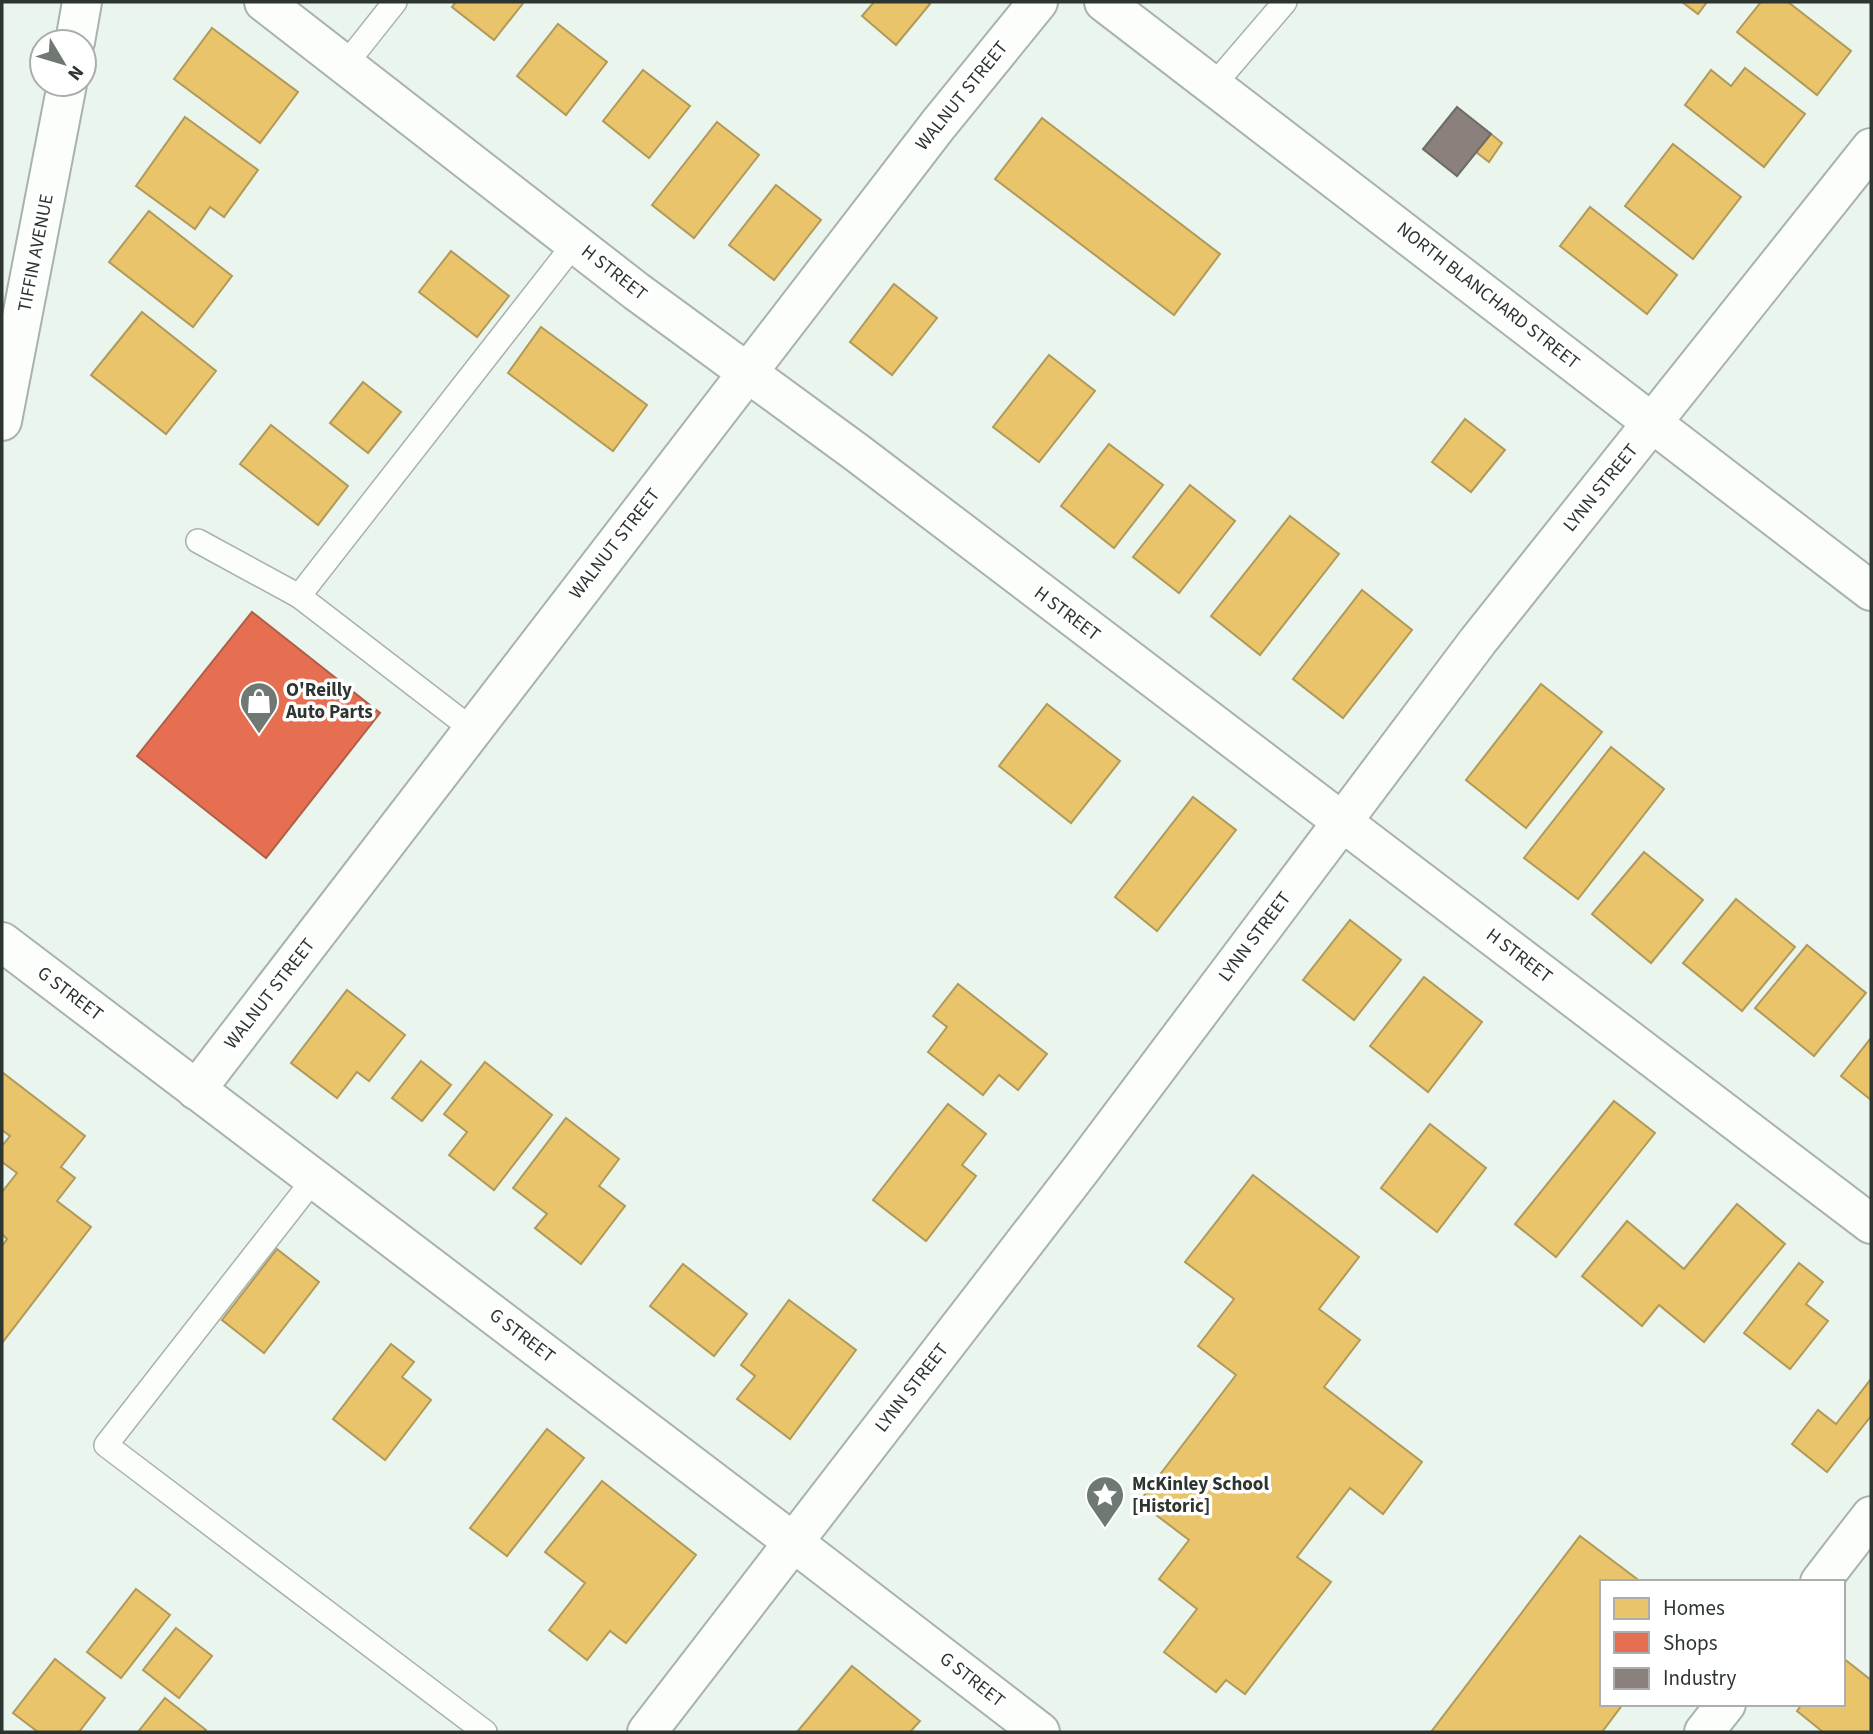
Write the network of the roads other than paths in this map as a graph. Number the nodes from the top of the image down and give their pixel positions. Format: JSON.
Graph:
{"nodes":[{"id":1,"x":82,"y":2,"type":"edge"},
{"id":2,"x":264,"y":2,"type":"edge"},
{"id":3,"x":395,"y":2,"type":"edge"},
{"id":4,"x":1038,"y":2,"type":"edge"},
{"id":5,"x":1104,"y":2,"type":"edge"},
{"id":6,"x":1284,"y":2,"type":"edge"},
{"id":7,"x":77,"y":28,"type":"edge"},
{"id":8,"x":345,"y":65,"type":"junction"},
{"id":9,"x":1213,"y":86,"type":"junction"},
{"id":10,"x":64,"y":98,"type":"edge"},
{"id":11,"x":1871,"y":148,"type":"edge"},
{"id":12,"x":575,"y":243,"type":"junction"},
{"id":13,"x":747,"y":374,"type":"junction"},
{"id":14,"x":3,"y":405,"type":"edge"},
{"id":15,"x":1652,"y":423,"type":"junction"},
{"id":16,"x":198,"y":541,"type":"dead end"},
{"id":17,"x":1871,"y":591,"type":"edge"},
{"id":18,"x":299,"y":596,"type":"junction"},
{"id":19,"x":473,"y":730,"type":"junction"},
{"id":20,"x":1340,"y":822,"type":"junction"},
{"id":21,"x":2,"y":942,"type":"edge"},
{"id":22,"x":196,"y":1090,"type":"junction"},
{"id":23,"x":314,"y":1179,"type":"junction"},
{"id":24,"x":1871,"y":1224,"type":"edge"},
{"id":25,"x":1871,"y":1516,"type":"edge"},
{"id":26,"x":793,"y":1542,"type":"junction"},
{"id":27,"x":1822,"y":1580,"type":"edge"},
{"id":28,"x":1724,"y":1706,"type":"edge"},
{"id":29,"x":485,"y":1732,"type":"edge"},
{"id":30,"x":647,"y":1732,"type":"edge"},
{"id":31,"x":1040,"y":1732,"type":"edge"},
{"id":32,"x":1704,"y":1732,"type":"edge"}],
"edges":[{"from":1,"to":7,"type":"main road"},
{"from":2,"to":8,"type":"main road","name":"H STREET"},
{"from":3,"to":8,"type":"lane"},
{"from":4,"to":13,"type":"main road","name":"WALNUT STREET"},
{"from":5,"to":9,"type":"main road","name":"NORTH BLANCHARD STREET"},
{"from":6,"to":9,"type":"lane"},
{"from":8,"to":12,"type":"main road","name":"H STREET"},
{"from":9,"to":15,"type":"main road","name":"NORTH BLANCHARD STREET"},
{"from":10,"to":14,"type":"main road","name":"TIFFIN AVENUE"},
{"from":11,"to":15,"type":"main road","name":"LYNN STREET"},
{"from":12,"to":13,"type":"main road","name":"H STREET"},
{"from":12,"to":18,"type":"lane"},
{"from":13,"to":19,"type":"main road","name":"WALNUT STREET"},
{"from":13,"to":20,"type":"main road","name":"H STREET"},
{"from":15,"to":17,"type":"main road","name":"NORTH BLANCHARD STREET"},
{"from":15,"to":20,"type":"main road","name":"LYNN STREET"},
{"from":16,"to":18,"type":"lane"},
{"from":18,"to":19,"type":"lane"},
{"from":19,"to":22,"type":"main road","name":"WALNUT STREET"},
{"from":20,"to":24,"type":"main road","name":"H STREET"},
{"from":20,"to":26,"type":"main road","name":"LYNN STREET"},
{"from":21,"to":22,"type":"main road","name":"G STREET"},
{"from":22,"to":23,"type":"main road","name":"G STREET"},
{"from":23,"to":26,"type":"main road","name":"G STREET"},
{"from":23,"to":29,"type":"lane"},
{"from":25,"to":27,"type":"main road"},
{"from":26,"to":30,"type":"main road","name":"LYNN STREET"},
{"from":26,"to":31,"type":"main road","name":"G STREET"},
{"from":28,"to":32,"type":"main road"}]}
